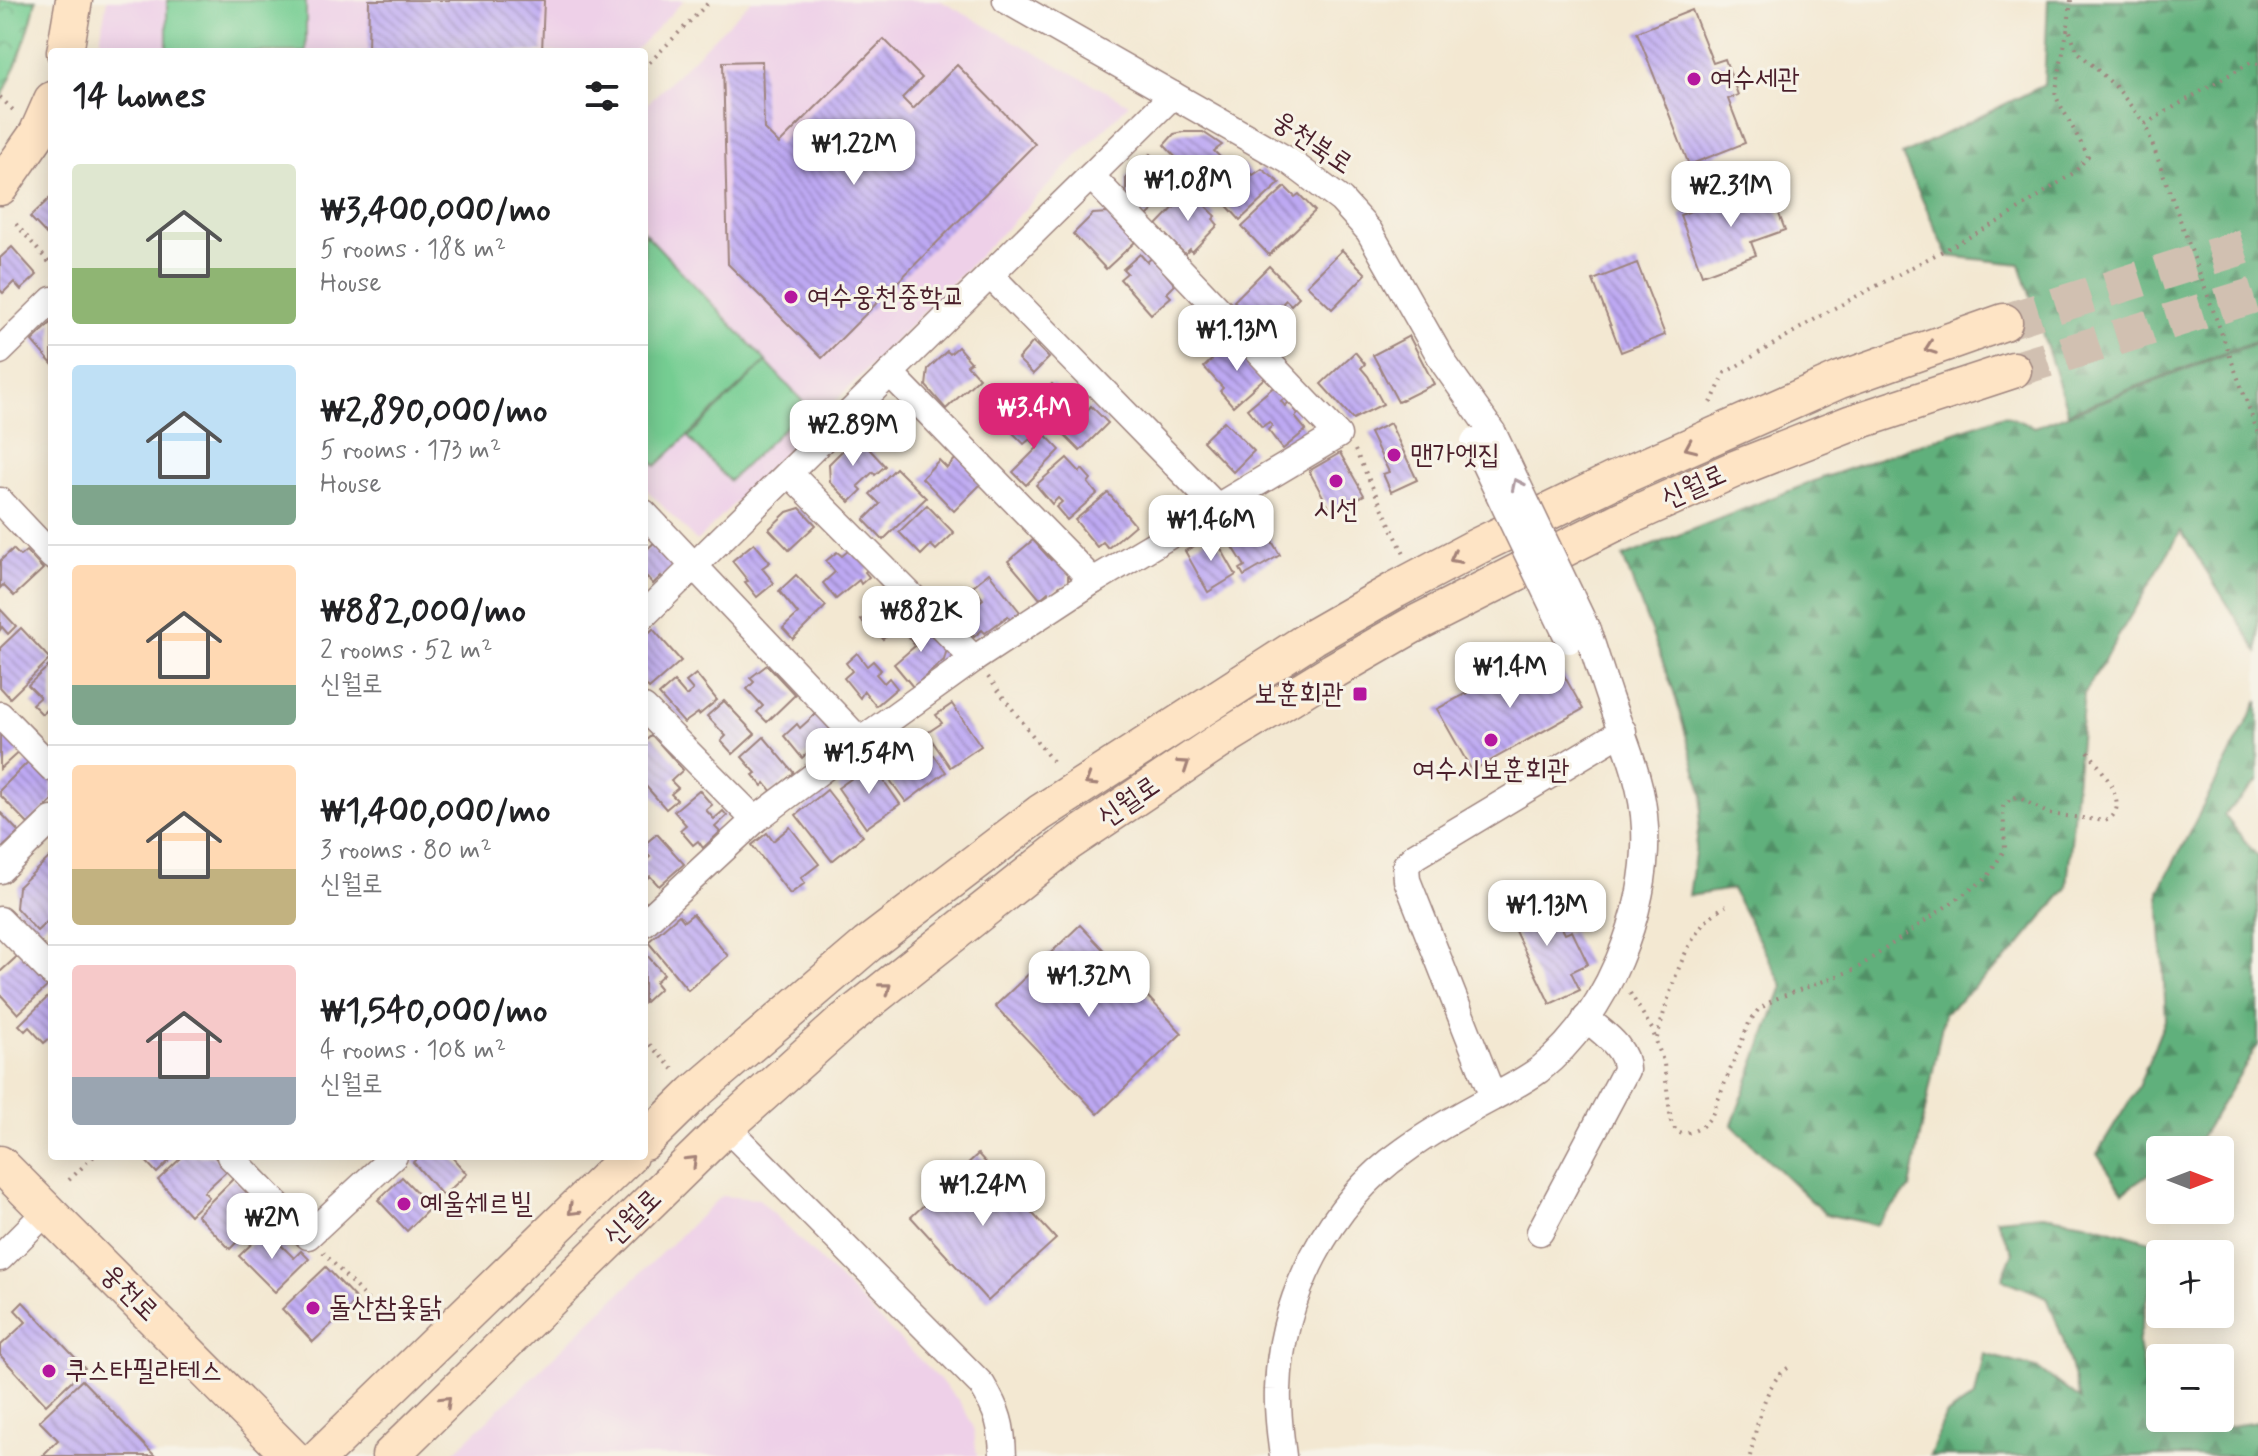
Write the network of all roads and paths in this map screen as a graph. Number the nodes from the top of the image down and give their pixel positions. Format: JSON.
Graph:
{"nodes":[{"id":1,"x":74,"y":0,"type":"edge"},
{"id":2,"x":711,"y":0,"type":"edge"},
{"id":3,"x":1006,"y":0,"type":"edge"},
{"id":4,"x":2071,"y":0,"type":"edge"},
{"id":5,"x":2068,"y":26,"type":"junction"},
{"id":6,"x":66,"y":48,"type":"edge"},
{"id":7,"x":648,"y":64,"type":"edge"},
{"id":8,"x":2258,"y":64,"type":"edge"},
{"id":9,"x":1173,"y":95,"type":"junction"},
{"id":10,"x":48,"y":109,"type":"edge"},
{"id":11,"x":2145,"y":124,"type":"junction"},
{"id":12,"x":1091,"y":176,"type":"junction"},
{"id":13,"x":0,"y":187,"type":"edge"},
{"id":14,"x":16,"y":224,"type":"dead end"},
{"id":15,"x":48,"y":261,"type":"edge"},
{"id":16,"x":990,"y":275,"type":"junction"},
{"id":17,"x":48,"y":304,"type":"edge"},
{"id":18,"x":2004,"y":322,"type":"tunnel mouth"},
{"id":19,"x":0,"y":351,"type":"edge"},
{"id":20,"x":2013,"y":370,"type":"tunnel mouth"},
{"id":21,"x":890,"y":373,"type":"junction"},
{"id":22,"x":2258,"y":433,"type":"edge"},
{"id":23,"x":1338,"y":435,"type":"junction"},
{"id":24,"x":1712,"y":437,"type":"junction"},
{"id":25,"x":789,"y":473,"type":"junction"},
{"id":26,"x":0,"y":501,"type":"edge"},
{"id":27,"x":1216,"y":506,"type":"junction"},
{"id":28,"x":648,"y":517,"type":"edge"},
{"id":29,"x":47,"y":541,"type":"edge"},
{"id":30,"x":1404,"y":554,"type":"dead end"},
{"id":31,"x":694,"y":566,"type":"junction"},
{"id":32,"x":1093,"y":581,"type":"junction"},
{"id":33,"x":648,"y":611,"type":"edge"},
{"id":34,"x":974,"y":659,"type":"junction"},
{"id":35,"x":648,"y":712,"type":"edge"},
{"id":36,"x":0,"y":715,"type":"edge"},
{"id":37,"x":1623,"y":731,"type":"junction"},
{"id":38,"x":860,"y":741,"type":"junction"},
{"id":39,"x":2086,"y":748,"type":"dead end"},
{"id":40,"x":1052,"y":761,"type":"dead end"},
{"id":41,"x":48,"y":764,"type":"edge"},
{"id":42,"x":755,"y":820,"type":"junction"},
{"id":43,"x":48,"y":824,"type":"edge"},
{"id":44,"x":0,"y":870,"type":"edge"},
{"id":45,"x":1726,"y":906,"type":"dead end"},
{"id":46,"x":648,"y":916,"type":"edge"},
{"id":47,"x":0,"y":920,"type":"edge"},
{"id":48,"x":1615,"y":967,"type":"junction"},
{"id":49,"x":48,"y":969,"type":"edge"},
{"id":50,"x":1586,"y":1018,"type":"junction"},
{"id":51,"x":1656,"y":1040,"type":"junction"},
{"id":52,"x":648,"y":1043,"type":"edge"},
{"id":53,"x":673,"y":1069,"type":"dead end"},
{"id":54,"x":1493,"y":1097,"type":"junction"},
{"id":55,"x":726,"y":1127,"type":"junction"},
{"id":56,"x":648,"y":1138,"type":"edge"},
{"id":57,"x":90,"y":1160,"type":"edge"},
{"id":58,"x":234,"y":1160,"type":"edge"},
{"id":59,"x":390,"y":1160,"type":"edge"},
{"id":60,"x":625,"y":1160,"type":"edge"},
{"id":61,"x":0,"y":1164,"type":"edge"},
{"id":62,"x":69,"y":1180,"type":"dead end"},
{"id":63,"x":47,"y":1211,"type":"junction"},
{"id":64,"x":1540,"y":1232,"type":"dead end"},
{"id":65,"x":308,"y":1236,"type":"junction"},
{"id":66,"x":0,"y":1258,"type":"edge"},
{"id":67,"x":387,"y":1321,"type":"dead end"},
{"id":68,"x":1788,"y":1368,"type":"dead end"},
{"id":69,"x":291,"y":1456,"type":"edge"},
{"id":70,"x":320,"y":1456,"type":"edge"},
{"id":71,"x":390,"y":1456,"type":"edge"},
{"id":72,"x":1003,"y":1456,"type":"edge"},
{"id":73,"x":1283,"y":1456,"type":"edge"},
{"id":74,"x":1750,"y":1456,"type":"edge"}],
"edges":[{"from":1,"to":6,"type":"street"},
{"from":2,"to":7,"type":"path"},
{"from":3,"to":9,"type":"street","name":"웅천북로"},
{"from":4,"to":5,"type":"path"},
{"from":5,"to":11,"type":"path"},
{"from":5,"to":24,"type":"path"},
{"from":8,"to":11,"type":"path"},
{"from":9,"to":12,"type":"street"},
{"from":9,"to":37,"type":"street","name":"웅천북로","bridge":true},
{"from":10,"to":13,"type":"street"},
{"from":11,"to":22,"type":"path"},
{"from":12,"to":16,"type":"street"},
{"from":12,"to":23,"type":"street"},
{"from":14,"to":15,"type":"path"},
{"from":16,"to":21,"type":"street"},
{"from":16,"to":27,"type":"street"},
{"from":17,"to":19,"type":"street"},
{"from":18,"to":24,"type":"street","name":"신월로","one_way":true},
{"from":55,"to":20,"type":"street","name":"신월로","one_way":true},
{"from":21,"to":25,"type":"street"},
{"from":21,"to":32,"type":"street"},
{"from":23,"to":27,"type":"street"},
{"from":23,"to":30,"type":"path"},
{"from":24,"to":56,"type":"street","name":"신월로","one_way":true},
{"from":25,"to":31,"type":"street"},
{"from":25,"to":34,"type":"street"},
{"from":26,"to":29,"type":"street"},
{"from":27,"to":32,"type":"street"},
{"from":28,"to":31,"type":"street"},
{"from":31,"to":33,"type":"street"},
{"from":31,"to":38,"type":"street"},
{"from":32,"to":34,"type":"street"},
{"from":34,"to":38,"type":"street"},
{"from":34,"to":40,"type":"path"},
{"from":35,"to":42,"type":"street"},
{"from":36,"to":41,"type":"street"},
{"from":37,"to":48,"type":"street","name":"웅천북로"},
{"from":37,"to":54,"type":"street"},
{"from":38,"to":42,"type":"street"},
{"from":39,"to":51,"type":"path"},
{"from":42,"to":46,"type":"street"},
{"from":43,"to":44,"type":"street"},
{"from":45,"to":51,"type":"path"},
{"from":47,"to":49,"type":"street"},
{"from":48,"to":50,"type":"street","name":"웅천북로"},
{"from":48,"to":51,"type":"path"},
{"from":50,"to":54,"type":"street","name":"웅천북로"},
{"from":50,"to":64,"type":"street"},
{"from":52,"to":53,"type":"path"},
{"from":54,"to":73,"type":"street","name":"웅천북로"},
{"from":71,"to":55,"type":"street","name":"신월로","one_way":true},
{"from":55,"to":72,"type":"street"},
{"from":57,"to":62,"type":"path"},
{"from":58,"to":65,"type":"street"},
{"from":59,"to":65,"type":"street"},
{"from":60,"to":70,"type":"street","name":"신월로","one_way":true},
{"from":61,"to":63,"type":"street","name":"웅천로"},
{"from":63,"to":66,"type":"street"},
{"from":63,"to":69,"type":"street","name":"웅천로"},
{"from":65,"to":67,"type":"path"},
{"from":68,"to":74,"type":"path"}]}
